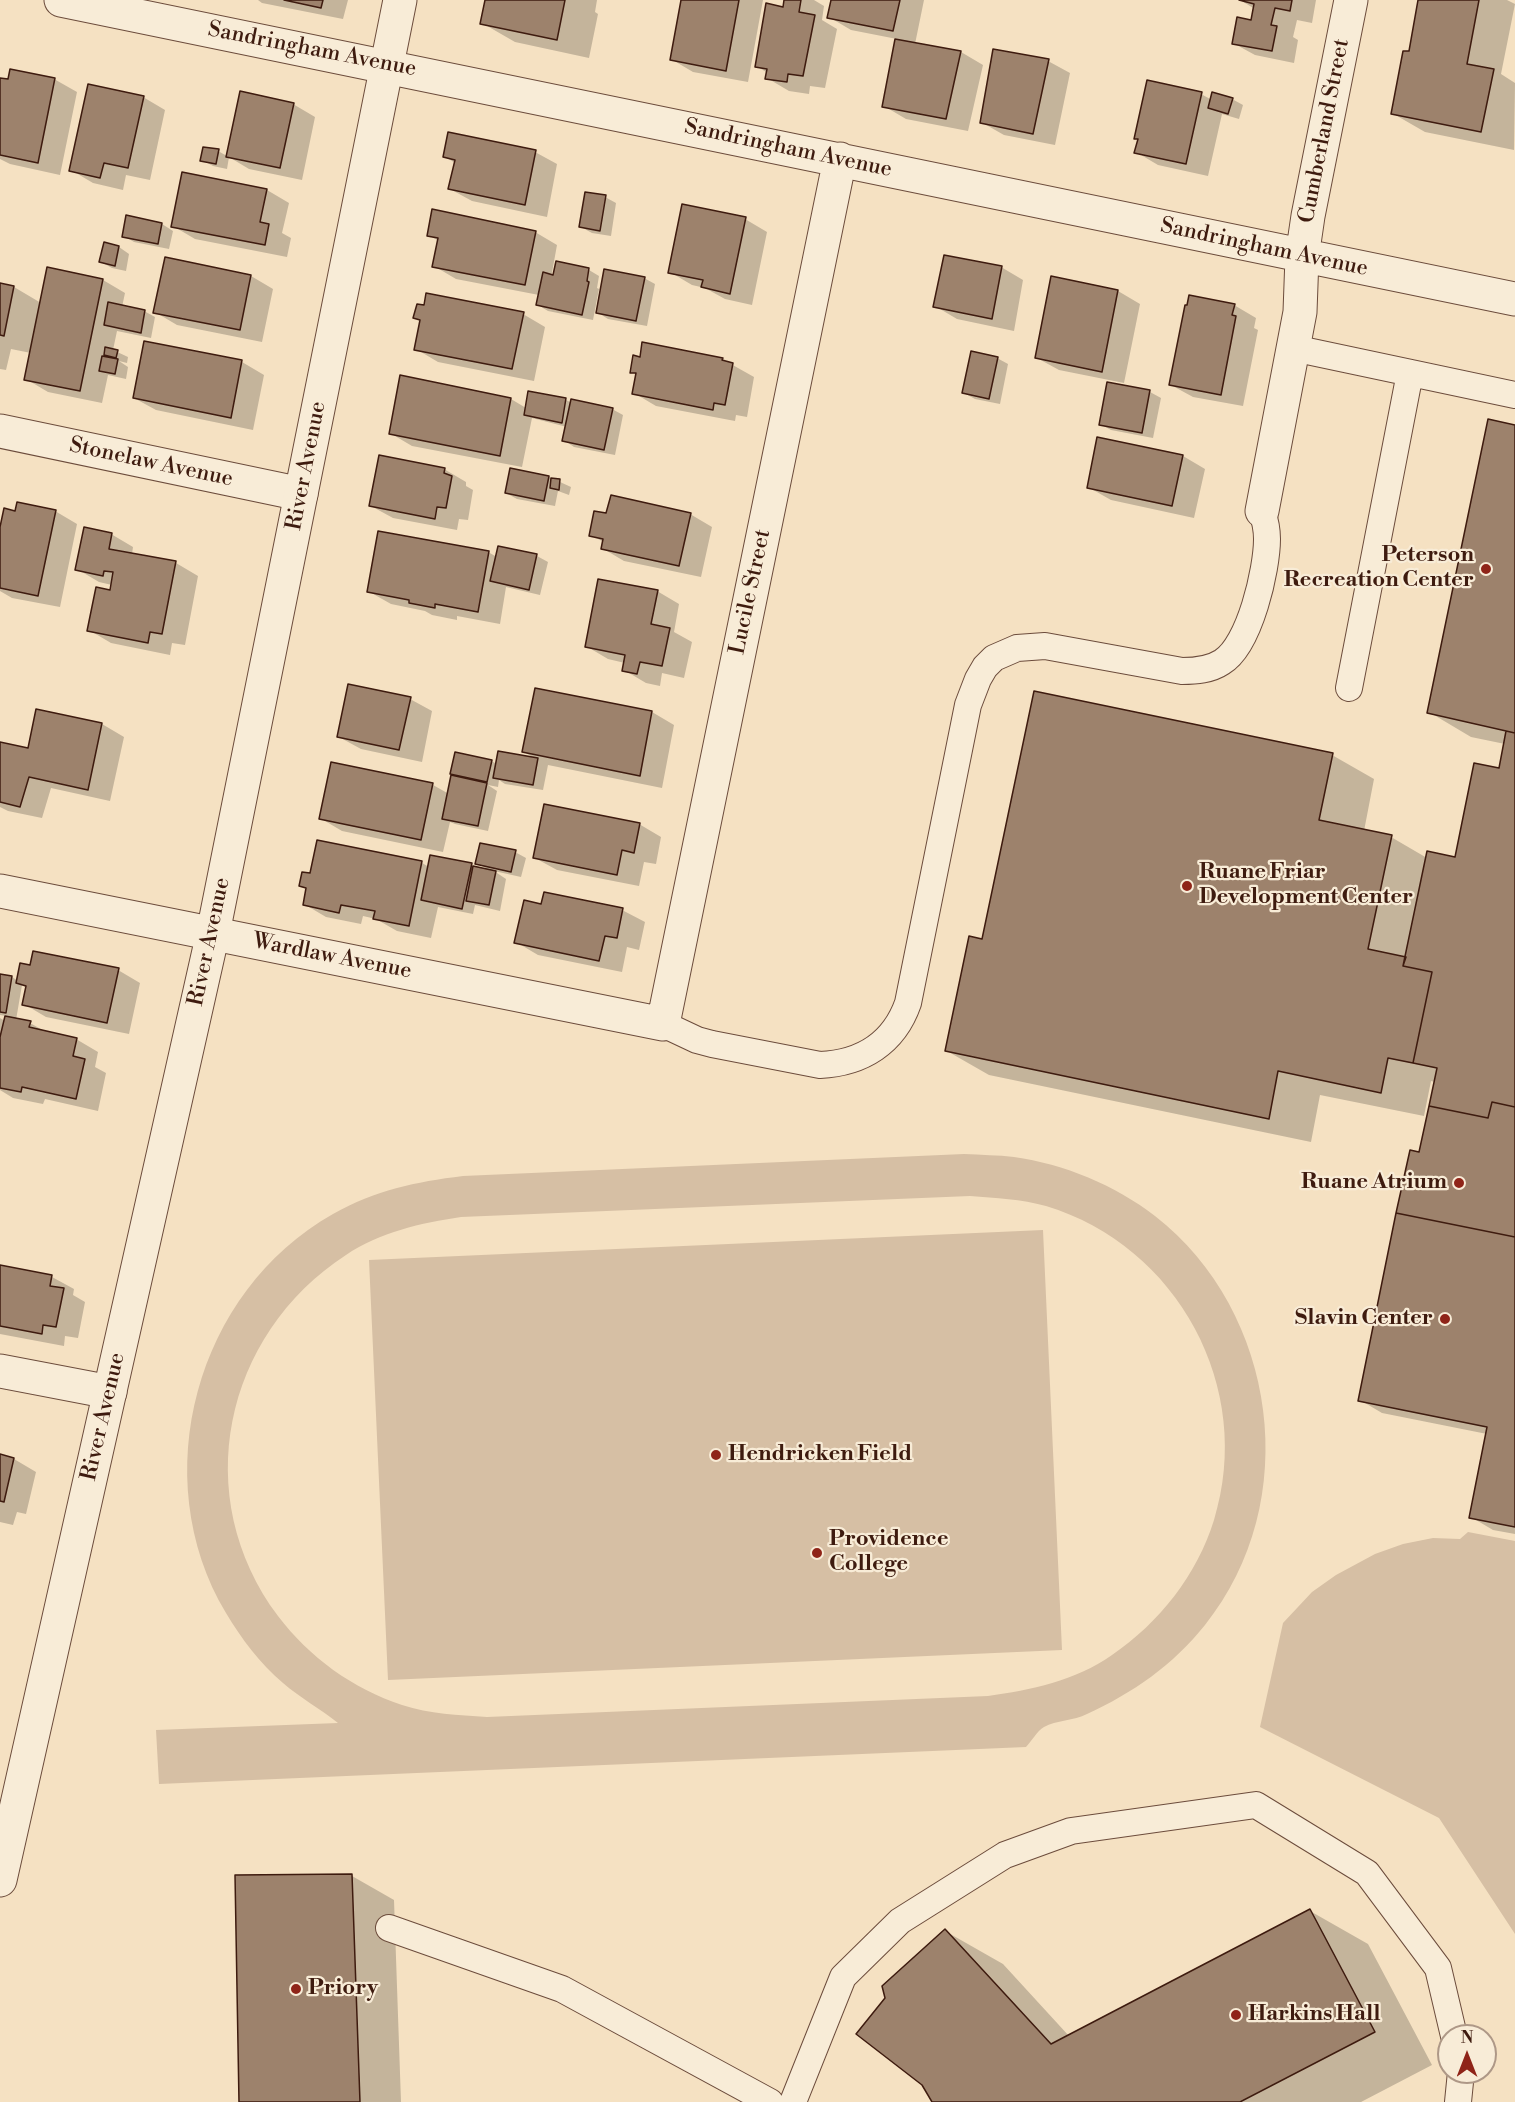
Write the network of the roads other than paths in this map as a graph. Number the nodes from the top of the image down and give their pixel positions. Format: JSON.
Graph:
{"nodes":[{"id":1,"x":61,"y":0,"type":"edge"},
{"id":2,"x":400,"y":0,"type":"edge"},
{"id":3,"x":1351,"y":0,"type":"edge"},
{"id":4,"x":387,"y":64,"type":"junction"},
{"id":5,"x":840,"y":159,"type":"junction"},
{"id":6,"x":1302,"y":257,"type":"junction"},
{"id":7,"x":1515,"y":299,"type":"edge"},
{"id":8,"x":1293,"y":348,"type":"junction"},
{"id":9,"x":1410,"y":373,"type":"junction"},
{"id":10,"x":1515,"y":395,"type":"edge"},
{"id":11,"x":0,"y":431,"type":"edge"},
{"id":12,"x":301,"y":494,"type":"junction"},
{"id":13,"x":1262,"y":511,"type":"joint"},
{"id":14,"x":1349,"y":688,"type":"dead end"},
{"id":15,"x":0,"y":891,"type":"edge"},
{"id":16,"x":213,"y":933,"type":"junction"},
{"id":17,"x":663,"y":1024,"type":"junction"},
{"id":18,"x":0,"y":1371,"type":"edge"},
{"id":19,"x":110,"y":1392,"type":"junction"},
{"id":20,"x":1,"y":1873,"type":"edge"},
{"id":21,"x":389,"y":1928,"type":"dead end"},
{"id":22,"x":1451,"y":2024,"type":"edge"},
{"id":23,"x":1460,"y":2084,"type":"edge"},
{"id":24,"x":770,"y":2102,"type":"edge"},
{"id":25,"x":793,"y":2102,"type":"edge"},
{"id":26,"x":1458,"y":2102,"type":"edge"}],
"edges":[{"from":1,"to":4,"type":"street","name":"Sandringham Avenue"},
{"from":2,"to":4,"type":"street","name":"River Avenue"},
{"from":3,"to":6,"type":"street","name":"Cumberland Street"},
{"from":4,"to":5,"type":"street","name":"Sandringham Avenue"},
{"from":4,"to":12,"type":"street","name":"River Avenue"},
{"from":5,"to":6,"type":"street","name":"Sandringham Avenue"},
{"from":5,"to":17,"type":"street","name":"Lucile Street"},
{"from":6,"to":7,"type":"street","name":"Sandringham Avenue"},
{"from":6,"to":8,"type":"street","name":"Cumberland Street"},
{"from":8,"to":9,"type":"lane"},
{"from":8,"to":13,"type":"street","name":"Cumberland Street"},
{"from":9,"to":10,"type":"lane"},
{"from":9,"to":14,"type":"lane"},
{"from":11,"to":12,"type":"street","name":"Stonelaw Avenue"},
{"from":12,"to":16,"type":"street","name":"River Avenue"},
{"from":13,"to":17,"type":"lane"},
{"from":15,"to":16,"type":"street","name":"Wardlaw Avenue"},
{"from":16,"to":17,"type":"street","name":"Wardlaw Avenue"},
{"from":16,"to":19,"type":"street","name":"River Avenue"},
{"from":18,"to":19,"type":"street"},
{"from":19,"to":20,"type":"street","name":"River Avenue"},
{"from":21,"to":24,"type":"lane"},
{"from":22,"to":25,"type":"lane"},
{"from":23,"to":26,"type":"lane"}]}
